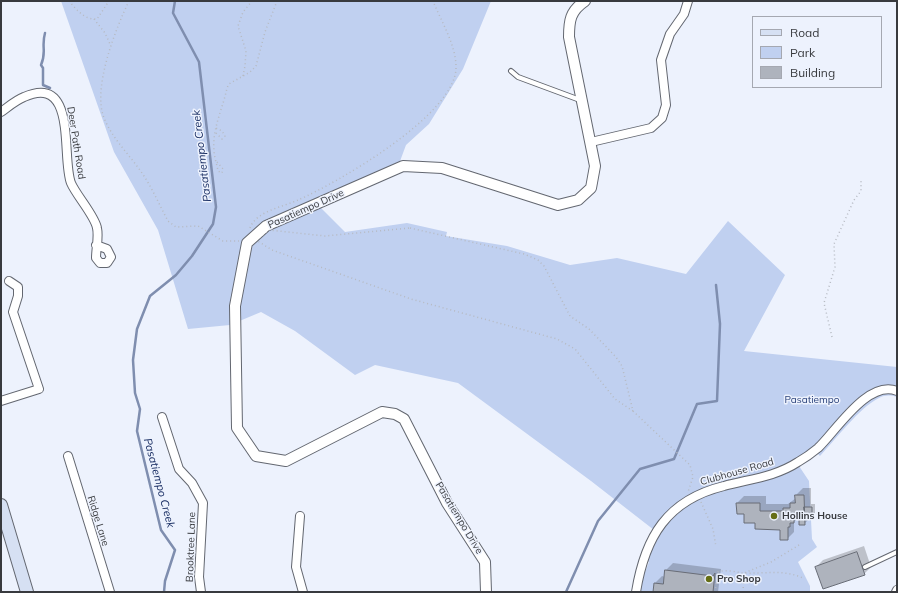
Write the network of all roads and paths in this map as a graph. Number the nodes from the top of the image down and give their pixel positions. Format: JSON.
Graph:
{"nodes":[{"id":1,"x":69,"y":1,"type":"edge"},
{"id":2,"x":109,"y":1,"type":"edge"},
{"id":3,"x":129,"y":1,"type":"edge"},
{"id":4,"x":252,"y":1,"type":"edge"},
{"id":5,"x":277,"y":1,"type":"edge"},
{"id":6,"x":433,"y":1,"type":"edge"},
{"id":7,"x":585,"y":1,"type":"edge"},
{"id":8,"x":688,"y":1,"type":"edge"},
{"id":9,"x":94,"y":19,"type":"junction"},
{"id":10,"x":110,"y":44,"type":"junction"},
{"id":11,"x":511,"y":71,"type":"dead end"},
{"id":12,"x":243,"y":76,"type":"junction"},
{"id":13,"x":582,"y":100,"type":"junction"},
{"id":14,"x":1,"y":112,"type":"edge"},
{"id":15,"x":216,"y":128,"type":"junction"},
{"id":16,"x":216,"y":133,"type":"junction"},
{"id":17,"x":592,"y":142,"type":"junction"},
{"id":18,"x":217,"y":162,"type":"junction"},
{"id":19,"x":861,"y":179,"type":"dead end"},
{"id":20,"x":255,"y":238,"type":"junction"},
{"id":21,"x":241,"y":240,"type":"dead end"},
{"id":22,"x":96,"y":245,"type":"dead end"},
{"id":23,"x":8,"y":281,"type":"dead end"},
{"id":24,"x":832,"y":337,"type":"dead end"},
{"id":25,"x":897,"y":391,"type":"edge"},
{"id":26,"x":1,"y":401,"type":"edge"},
{"id":27,"x":633,"y":411,"type":"junction"},
{"id":28,"x":162,"y":417,"type":"dead end"},
{"id":29,"x":68,"y":456,"type":"dead end"},
{"id":30,"x":693,"y":496,"type":"junction"},
{"id":31,"x":1,"y":505,"type":"edge"},
{"id":32,"x":300,"y":516,"type":"dead end"},
{"id":33,"x":799,"y":545,"type":"dead end"},
{"id":34,"x":716,"y":548,"type":"dead end"},
{"id":35,"x":897,"y":552,"type":"edge"},
{"id":36,"x":865,"y":567,"type":"dead end"},
{"id":37,"x":744,"y":573,"type":"junction"},
{"id":38,"x":803,"y":578,"type":"dead end"},
{"id":39,"x":27,"y":592,"type":"edge"},
{"id":40,"x":110,"y":592,"type":"edge"},
{"id":41,"x":201,"y":592,"type":"edge"},
{"id":42,"x":303,"y":592,"type":"edge"},
{"id":43,"x":486,"y":592,"type":"edge"},
{"id":44,"x":636,"y":592,"type":"edge"},
{"id":45,"x":715,"y":592,"type":"edge"},
{"id":46,"x":743,"y":592,"type":"edge"}],
"edges":[{"from":1,"to":9,"type":"path"},
{"from":2,"to":9,"type":"path"},
{"from":3,"to":10,"type":"path"},
{"from":4,"to":12,"type":"path"},
{"from":5,"to":12,"type":"path"},
{"from":6,"to":20,"type":"path"},
{"from":7,"to":13,"type":"street","name":"Pasatiempo Drive"},
{"from":8,"to":17,"type":"street"},
{"from":9,"to":10,"type":"path"},
{"from":10,"to":21,"type":"path"},
{"from":11,"to":13,"type":"lane"},
{"from":12,"to":15,"type":"path"},
{"from":13,"to":17,"type":"street","name":"Pasatiempo Drive"},
{"from":14,"to":22,"type":"street","name":"Deer Path Road"},
{"from":15,"to":16,"type":"path"},
{"from":15,"to":16,"type":"path"},
{"from":16,"to":18,"type":"path"},
{"from":17,"to":20,"type":"street","name":"Pasatiempo Drive"},
{"from":18,"to":18,"type":"path"},
{"from":19,"to":24,"type":"path"},
{"from":20,"to":27,"type":"path"},
{"from":20,"to":27,"type":"path"},
{"from":20,"to":43,"type":"street","name":"Pasatiempo Drive"},
{"from":23,"to":26,"type":"street"},
{"from":25,"to":30,"type":"street","name":"Clubhouse Road"},
{"from":27,"to":30,"type":"path"},
{"from":28,"to":41,"type":"street","name":"Brooktree Lane"},
{"from":29,"to":40,"type":"street","name":"Ridge Lane"},
{"from":30,"to":34,"type":"path"},
{"from":30,"to":44,"type":"street","name":"Clubhouse Road"},
{"from":31,"to":39,"type":"main road"},
{"from":32,"to":42,"type":"street"},
{"from":33,"to":37,"type":"path"},
{"from":35,"to":36,"type":"lane"},
{"from":37,"to":38,"type":"path"},
{"from":37,"to":45,"type":"path"},
{"from":37,"to":46,"type":"path"}]}
